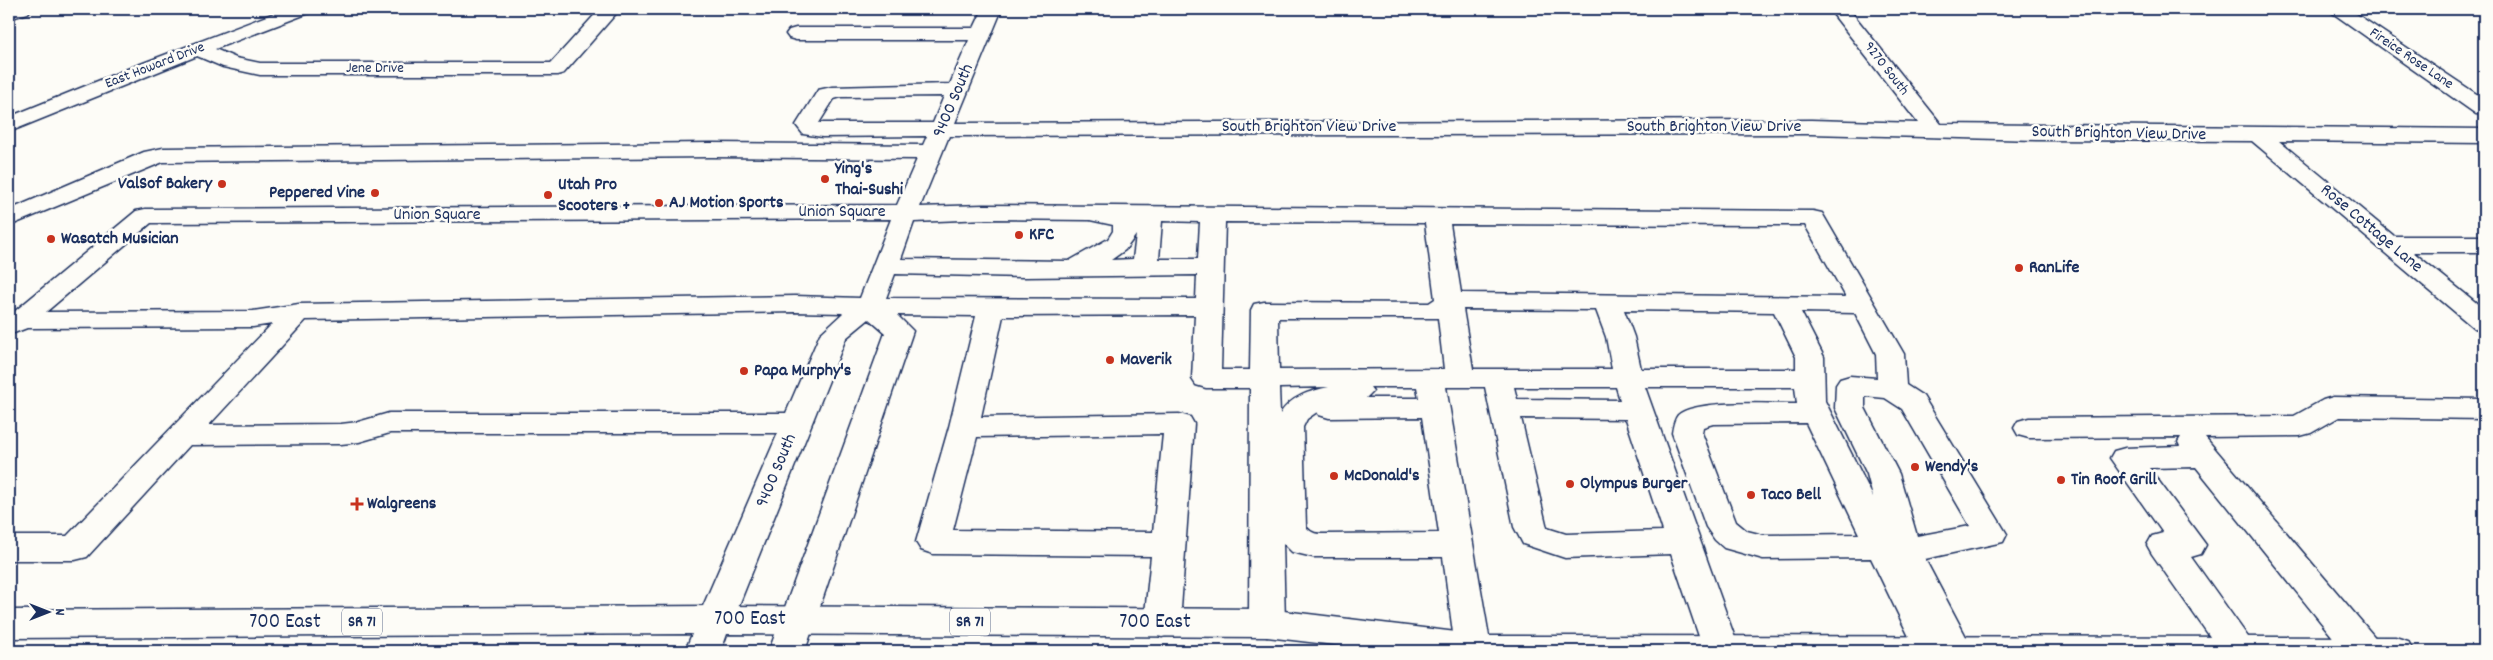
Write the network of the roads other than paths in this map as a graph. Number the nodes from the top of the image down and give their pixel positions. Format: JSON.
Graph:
{"nodes":[{"id":1,"x":21,"y":9,"type":"edge"},
{"id":2,"x":302,"y":9,"type":"edge"},
{"id":3,"x":610,"y":9,"type":"edge"},
{"id":4,"x":992,"y":9,"type":"edge"},
{"id":5,"x":1839,"y":9,"type":"edge"},
{"id":6,"x":2337,"y":9,"type":"edge"},
{"id":7,"x":9,"y":13,"type":"edge"},
{"id":8,"x":796,"y":34,"type":"dead end"},
{"id":9,"x":982,"y":34,"type":"junction"},
{"id":10,"x":198,"y":49,"type":"junction"},
{"id":11,"x":2450,"y":85,"type":"junction"},
{"id":12,"x":2484,"y":86,"type":"edge"},
{"id":13,"x":959,"y":90,"type":"junction"},
{"id":14,"x":2484,"y":109,"type":"edge"},
{"id":15,"x":9,"y":125,"type":"edge"},
{"id":16,"x":943,"y":128,"type":"junction"},
{"id":17,"x":1934,"y":129,"type":"junction"},
{"id":18,"x":2259,"y":136,"type":"junction"},
{"id":19,"x":2484,"y":136,"type":"edge"},
{"id":20,"x":932,"y":152,"type":"junction"},
{"id":21,"x":905,"y":213,"type":"junction"},
{"id":22,"x":1151,"y":213,"type":"junction"},
{"id":23,"x":978,"y":214,"type":"junction"},
{"id":24,"x":1212,"y":214,"type":"junction"},
{"id":25,"x":1436,"y":215,"type":"junction"},
{"id":26,"x":9,"y":219,"type":"edge"},
{"id":27,"x":2388,"y":244,"type":"junction"},
{"id":28,"x":2484,"y":244,"type":"edge"},
{"id":29,"x":885,"y":266,"type":"junction"},
{"id":30,"x":1145,"y":267,"type":"junction"},
{"id":31,"x":1211,"y":267,"type":"junction"},
{"id":32,"x":1072,"y":268,"type":"junction"},
{"id":33,"x":1448,"y":302,"type":"junction"},
{"id":34,"x":1607,"y":302,"type":"junction"},
{"id":35,"x":1783,"y":304,"type":"junction"},
{"id":36,"x":870,"y":305,"type":"junction"},
{"id":37,"x":1864,"y":305,"type":"junction"},
{"id":38,"x":1209,"y":307,"type":"junction"},
{"id":39,"x":991,"y":308,"type":"junction"},
{"id":40,"x":299,"y":312,"type":"junction"},
{"id":41,"x":2484,"y":322,"type":"edge"},
{"id":42,"x":15,"y":325,"type":"edge"},
{"id":43,"x":1628,"y":377,"type":"junction"},
{"id":44,"x":1498,"y":378,"type":"junction"},
{"id":45,"x":1810,"y":378,"type":"junction"},
{"id":46,"x":1265,"y":379,"type":"junction"},
{"id":47,"x":1439,"y":388,"type":"junction"},
{"id":48,"x":1892,"y":389,"type":"junction"},
{"id":49,"x":1504,"y":408,"type":"junction"},
{"id":50,"x":2484,"y":409,"type":"edge"},
{"id":51,"x":1638,"y":410,"type":"junction"},
{"id":52,"x":1816,"y":413,"type":"junction"},
{"id":53,"x":796,"y":423,"type":"junction"},
{"id":54,"x":964,"y":427,"type":"junction"},
{"id":55,"x":2181,"y":427,"type":"junction"},
{"id":56,"x":2029,"y":428,"type":"dead end"},
{"id":57,"x":183,"y":435,"type":"junction"},
{"id":58,"x":2205,"y":456,"type":"junction"},
{"id":59,"x":1684,"y":542,"type":"junction"},
{"id":60,"x":1169,"y":544,"type":"junction"},
{"id":61,"x":1458,"y":545,"type":"junction"},
{"id":62,"x":9,"y":548,"type":"edge"},
{"id":63,"x":1893,"y":549,"type":"junction"},
{"id":64,"x":715,"y":620,"type":"junction"},
{"id":65,"x":1162,"y":623,"type":"junction"},
{"id":66,"x":1267,"y":623,"type":"junction"},
{"id":67,"x":9,"y":624,"type":"edge"},
{"id":68,"x":792,"y":636,"type":"edge"},
{"id":69,"x":1481,"y":650,"type":"edge"},
{"id":70,"x":1721,"y":650,"type":"junction"},
{"id":71,"x":1944,"y":650,"type":"edge"},
{"id":72,"x":702,"y":651,"type":"edge"},
{"id":73,"x":1542,"y":651,"type":"edge"},
{"id":74,"x":1887,"y":651,"type":"edge"},
{"id":75,"x":2203,"y":651,"type":"edge"},
{"id":76,"x":2240,"y":651,"type":"edge"},
{"id":77,"x":2305,"y":651,"type":"edge"},
{"id":78,"x":2365,"y":651,"type":"edge"},
{"id":79,"x":2395,"y":651,"type":"edge"}],
"edges":[{"from":1,"to":7,"type":"street"},
{"from":2,"to":10,"type":"street","name":"East Howard Drive"},
{"from":3,"to":10,"type":"street","name":"Jene Drive"},
{"from":4,"to":9,"type":"street","name":"9400 South"},
{"from":5,"to":17,"type":"street","name":"9270 South"},
{"from":6,"to":11,"type":"street","name":"Fireice Rose Lane"},
{"from":8,"to":9,"type":"street"},
{"from":9,"to":13,"type":"street","name":"9400 South"},
{"from":10,"to":15,"type":"street","name":"East Howard Drive"},
{"from":11,"to":12,"type":"street"},
{"from":11,"to":14,"type":"street","name":"Fireice Rose Lane"},
{"from":13,"to":16,"type":"street","name":"9400 South"},
{"from":13,"to":16,"type":"street","name":"South Brighton View Drive"},
{"from":16,"to":17,"type":"street","name":"South Brighton View Drive"},
{"from":16,"to":20,"type":"street","name":"9400 South"},
{"from":17,"to":18,"type":"street","name":"South Brighton View Drive"},
{"from":18,"to":19,"type":"street","name":"South Brighton View Drive"},
{"from":18,"to":27,"type":"street","name":"Rose Cottage Lane"},
{"from":20,"to":21,"type":"street","name":"9400 South"},
{"from":20,"to":26,"type":"street"},
{"from":21,"to":23,"type":"street","name":"Union Square"},
{"from":21,"to":29,"type":"street","name":"9400 South"},
{"from":21,"to":42,"type":"street","name":"Union Square"},
{"from":22,"to":23,"type":"street"},
{"from":22,"to":24,"type":"street"},
{"from":22,"to":30,"type":"street"},
{"from":23,"to":32,"type":"street"},
{"from":24,"to":25,"type":"street"},
{"from":24,"to":31,"type":"street"},
{"from":25,"to":33,"type":"street"},
{"from":25,"to":37,"type":"street"},
{"from":27,"to":28,"type":"street"},
{"from":27,"to":41,"type":"street","name":"Rose Cottage Lane"},
{"from":29,"to":32,"type":"street"},
{"from":29,"to":36,"type":"street","name":"9400 South"},
{"from":30,"to":31,"type":"street"},
{"from":30,"to":32,"type":"street"},
{"from":31,"to":38,"type":"street"},
{"from":33,"to":34,"type":"street"},
{"from":33,"to":46,"type":"street"},
{"from":33,"to":47,"type":"street"},
{"from":34,"to":35,"type":"street"},
{"from":34,"to":43,"type":"street"},
{"from":35,"to":37,"type":"street"},
{"from":35,"to":45,"type":"street"},
{"from":36,"to":39,"type":"street"},
{"from":36,"to":40,"type":"street"},
{"from":36,"to":53,"type":"street","name":"9400 South"},
{"from":36,"to":68,"type":"street"},
{"from":37,"to":48,"type":"street"},
{"from":38,"to":39,"type":"street"},
{"from":38,"to":46,"type":"street"},
{"from":39,"to":54,"type":"street"},
{"from":40,"to":42,"type":"street"},
{"from":40,"to":57,"type":"street"},
{"from":43,"to":44,"type":"street"},
{"from":43,"to":45,"type":"street"},
{"from":43,"to":51,"type":"street"},
{"from":44,"to":47,"type":"street"},
{"from":44,"to":49,"type":"street"},
{"from":45,"to":52,"type":"street"},
{"from":46,"to":47,"type":"street"},
{"from":46,"to":66,"type":"street"},
{"from":47,"to":61,"type":"street"},
{"from":47,"to":61,"type":"street"},
{"from":48,"to":63,"type":"street"},
{"from":48,"to":63,"type":"street"},
{"from":49,"to":51,"type":"street"},
{"from":49,"to":59,"type":"street"},
{"from":50,"to":55,"type":"street"},
{"from":51,"to":59,"type":"street"},
{"from":52,"to":63,"type":"street"},
{"from":52,"to":63,"type":"street"},
{"from":53,"to":57,"type":"street"},
{"from":53,"to":64,"type":"street","name":"9400 South"},
{"from":54,"to":60,"type":"street"},
{"from":54,"to":60,"type":"street"},
{"from":55,"to":56,"type":"street"},
{"from":55,"to":58,"type":"street"},
{"from":57,"to":62,"type":"street"},
{"from":58,"to":76,"type":"street"},
{"from":58,"to":78,"type":"street"},
{"from":59,"to":70,"type":"street"},
{"from":60,"to":65,"type":"street"},
{"from":61,"to":69,"type":"street"},
{"from":63,"to":71,"type":"street"},
{"from":64,"to":67,"type":"street","name":"700 East","number":"SR 71"},
{"from":64,"to":68,"type":"street","name":"700 East","number":"SR 71"},
{"from":64,"to":72,"type":"street","name":"9400 South"},
{"from":65,"to":66,"type":"street","name":"700 East","number":"SR 71"},
{"from":65,"to":68,"type":"street","name":"700 East","number":"SR 71"},
{"from":66,"to":69,"type":"street","name":"700 East","number":"SR 71"},
{"from":69,"to":73,"type":"street","name":"700 East","number":"SR 71"},
{"from":70,"to":73,"type":"street","name":"700 East","number":"SR 71"},
{"from":70,"to":74,"type":"street","name":"700 East","number":"SR 71"},
{"from":71,"to":74,"type":"street","name":"700 East","number":"SR 71"},
{"from":71,"to":75,"type":"street","name":"700 East","number":"SR 71"},
{"from":75,"to":76,"type":"street","name":"700 East","number":"SR 71"},
{"from":76,"to":77,"type":"street","name":"700 East","number":"SR 71"},
{"from":77,"to":78,"type":"street","name":"700 East","number":"SR 71"},
{"from":78,"to":79,"type":"street","name":"700 East","number":"SR 71"}]}
